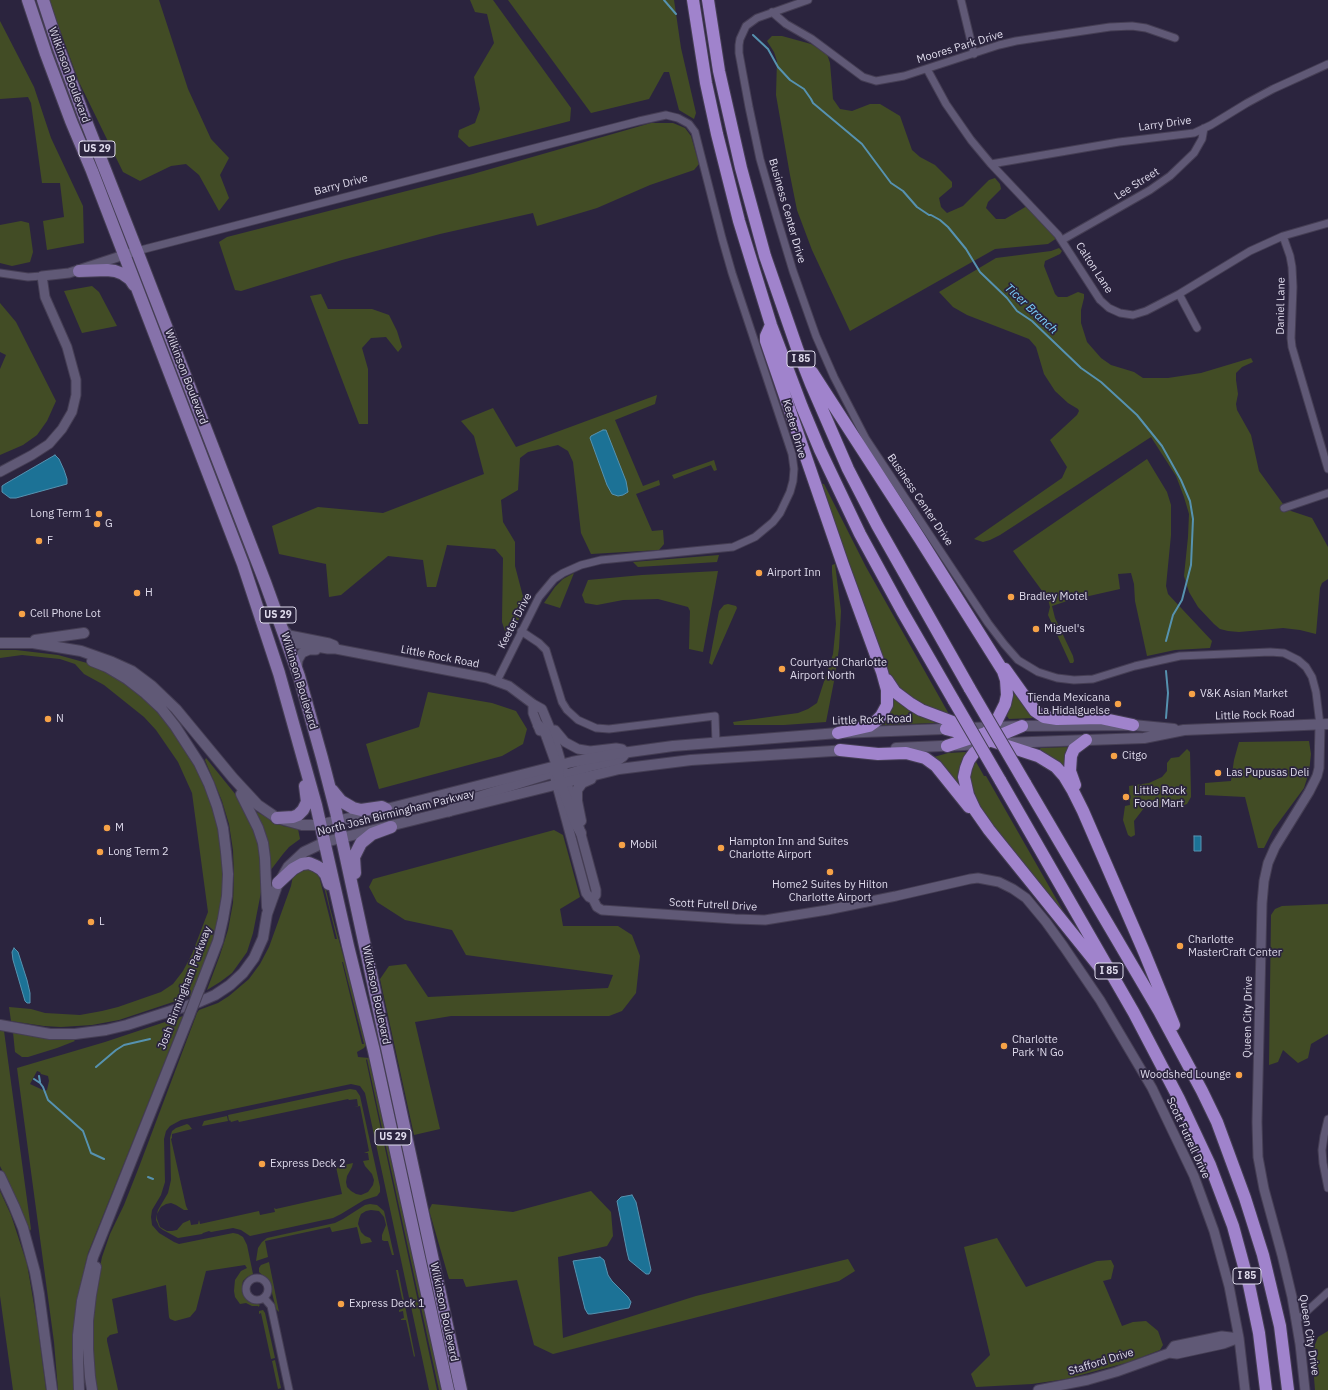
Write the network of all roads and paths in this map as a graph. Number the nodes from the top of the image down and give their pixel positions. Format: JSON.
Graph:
{"nodes":[{"id":1,"x":28,"y":0,"type":"edge"},
{"id":2,"x":43,"y":0,"type":"edge"},
{"id":3,"x":693,"y":0,"type":"edge"},
{"id":4,"x":708,"y":0,"type":"edge"},
{"id":5,"x":808,"y":0,"type":"edge"},
{"id":6,"x":961,"y":0,"type":"edge"},
{"id":7,"x":772,"y":12,"type":"junction"},
{"id":8,"x":1175,"y":38,"type":"dead end"},
{"id":9,"x":974,"y":54,"type":"junction"},
{"id":10,"x":1328,"y":64,"type":"edge"},
{"id":11,"x":927,"y":69,"type":"junction"},
{"id":12,"x":687,"y":122,"type":"joint"},
{"id":13,"x":1204,"y":128,"type":"junction"},
{"id":14,"x":991,"y":164,"type":"junction"},
{"id":15,"x":1328,"y":223,"type":"edge"},
{"id":16,"x":1283,"y":236,"type":"junction"},
{"id":17,"x":1062,"y":240,"type":"junction"},
{"id":18,"x":138,"y":251,"type":"junction"},
{"id":19,"x":124,"y":255,"type":"junction"},
{"id":20,"x":79,"y":271,"type":"junction"},
{"id":21,"x":0,"y":273,"type":"edge"},
{"id":22,"x":42,"y":276,"type":"junction"},
{"id":23,"x":137,"y":289,"type":"junction"},
{"id":24,"x":1179,"y":294,"type":"junction"},
{"id":25,"x":771,"y":325,"type":"junction"},
{"id":26,"x":1197,"y":328,"type":"dead end"},
{"id":27,"x":798,"y":351,"type":"junction"},
{"id":28,"x":1328,"y":469,"type":"edge"},
{"id":29,"x":0,"y":472,"type":"edge"},
{"id":30,"x":216,"y":492,"type":"junction"},
{"id":31,"x":1328,"y":493,"type":"edge"},
{"id":32,"x":1284,"y":508,"type":"dead end"},
{"id":33,"x":282,"y":627,"type":"junction"},
{"id":34,"x":522,"y":631,"type":"junction"},
{"id":35,"x":84,"y":634,"type":"dead end"},
{"id":36,"x":288,"y":642,"type":"junction"},
{"id":37,"x":0,"y":643,"type":"edge"},
{"id":38,"x":19,"y":643,"type":"junction"},
{"id":39,"x":66,"y":649,"type":"junction"},
{"id":40,"x":332,"y":649,"type":"junction"},
{"id":41,"x":994,"y":655,"type":"junction"},
{"id":42,"x":297,"y":671,"type":"junction"},
{"id":43,"x":882,"y":672,"type":"junction"},
{"id":44,"x":497,"y":681,"type":"junction"},
{"id":45,"x":533,"y":704,"type":"junction"},
{"id":46,"x":545,"y":716,"type":"junction"},
{"id":47,"x":538,"y":725,"type":"joint"},
{"id":48,"x":1133,"y":725,"type":"junction"},
{"id":49,"x":1324,"y":725,"type":"edge"},
{"id":50,"x":1022,"y":726,"type":"joint"},
{"id":51,"x":946,"y":729,"type":"joint"},
{"id":52,"x":1184,"y":730,"type":"junction"},
{"id":53,"x":838,"y":733,"type":"junction"},
{"id":54,"x":987,"y":736,"type":"junction"},
{"id":55,"x":1086,"y":740,"type":"junction"},
{"id":56,"x":1026,"y":742,"type":"joint"},
{"id":57,"x":716,"y":743,"type":"junction"},
{"id":58,"x":947,"y":746,"type":"joint"},
{"id":59,"x":840,"y":750,"type":"junction"},
{"id":60,"x":626,"y":753,"type":"junction"},
{"id":61,"x":304,"y":759,"type":"junction"},
{"id":62,"x":598,"y":774,"type":"junction"},
{"id":63,"x":559,"y":775,"type":"junction"},
{"id":64,"x":233,"y":778,"type":"junction"},
{"id":65,"x":328,"y":781,"type":"junction"},
{"id":66,"x":386,"y":809,"type":"junction"},
{"id":67,"x":1083,"y":811,"type":"junction"},
{"id":68,"x":277,"y":818,"type":"junction"},
{"id":69,"x":338,"y":821,"type":"junction"},
{"id":70,"x":320,"y":824,"type":"junction"},
{"id":71,"x":391,"y":827,"type":"junction"},
{"id":72,"x":989,"y":830,"type":"junction"},
{"id":73,"x":581,"y":833,"type":"junction"},
{"id":74,"x":342,"y":839,"type":"junction"},
{"id":75,"x":325,"y":842,"type":"junction"},
{"id":76,"x":278,"y":883,"type":"junction"},
{"id":77,"x":593,"y":899,"type":"junction"},
{"id":78,"x":355,"y":902,"type":"junction"},
{"id":79,"x":338,"y":906,"type":"junction"},
{"id":80,"x":267,"y":914,"type":"junction"},
{"id":81,"x":1125,"y":998,"type":"junction"},
{"id":82,"x":0,"y":1025,"type":"edge"},
{"id":83,"x":1202,"y":1091,"type":"junction"},
{"id":84,"x":1328,"y":1119,"type":"edge"},
{"id":85,"x":0,"y":1176,"type":"edge"},
{"id":86,"x":1328,"y":1188,"type":"edge"},
{"id":87,"x":113,"y":1203,"type":"junction"},
{"id":88,"x":426,"y":1229,"type":"junction"},
{"id":89,"x":414,"y":1232,"type":"junction"},
{"id":90,"x":1328,"y":1292,"type":"edge"},
{"id":91,"x":264,"y":1298,"type":"dead end"},
{"id":92,"x":1296,"y":1321,"type":"junction"},
{"id":93,"x":1239,"y":1338,"type":"junction"},
{"id":94,"x":52,"y":1390,"type":"edge"},
{"id":95,"x":79,"y":1390,"type":"edge"},
{"id":96,"x":92,"y":1390,"type":"edge"},
{"id":97,"x":289,"y":1390,"type":"edge"},
{"id":98,"x":448,"y":1390,"type":"edge"},
{"id":99,"x":461,"y":1390,"type":"edge"},
{"id":100,"x":1038,"y":1390,"type":"edge"},
{"id":101,"x":1245,"y":1390,"type":"edge"},
{"id":102,"x":1266,"y":1390,"type":"edge"},
{"id":103,"x":1288,"y":1390,"type":"edge"},
{"id":104,"x":1305,"y":1390,"type":"edge"}],
"edges":[{"from":1,"to":19,"type":"main road","name":"Wilkinson Boulevard","number":"US 29"},
{"from":2,"to":18,"type":"main road","name":"Wilkinson Boulevard","number":"US 29"},
{"from":3,"to":25,"type":"highway","number":"I 85"},
{"from":4,"to":27,"type":"highway","number":"I 85"},
{"from":5,"to":7,"type":"street","name":"Business Center Drive"},
{"from":6,"to":9,"type":"street"},
{"from":7,"to":11,"type":"street","name":"Moores Park Drive"},
{"from":7,"to":49,"type":"street","name":"Business Center Drive"},
{"from":8,"to":9,"type":"street","name":"Moores Park Drive"},
{"from":9,"to":11,"type":"street","name":"Moores Park Drive"},
{"from":10,"to":13,"type":"street","name":"Larry Drive"},
{"from":11,"to":14,"type":"street","name":"Calton Lane"},
{"from":12,"to":18,"type":"street","name":"Barry Drive"},
{"from":12,"to":34,"type":"street","name":"Keeter Drive"},
{"from":13,"to":14,"type":"street","name":"Larry Drive"},
{"from":13,"to":17,"type":"street","name":"Lee Street"},
{"from":14,"to":17,"type":"street","name":"Calton Lane"},
{"from":15,"to":16,"type":"street","name":"Calton Lane"},
{"from":16,"to":24,"type":"street","name":"Calton Lane"},
{"from":16,"to":28,"type":"street","name":"Daniel Lane"},
{"from":17,"to":24,"type":"street","name":"Calton Lane"},
{"from":18,"to":19,"type":"street","name":"Barry Drive"},
{"from":18,"to":33,"type":"main road","name":"Wilkinson Boulevard","number":"US 29"},
{"from":19,"to":20,"type":"street","name":"Barry Drive"},
{"from":19,"to":23,"type":"main road","name":"Wilkinson Boulevard","number":"US 29"},
{"from":20,"to":22,"type":"street","name":"Barry Drive"},
{"from":20,"to":23,"type":"main road"},
{"from":21,"to":22,"type":"street","name":"Barry Drive"},
{"from":22,"to":29,"type":"street"},
{"from":23,"to":30,"type":"main road","name":"Wilkinson Boulevard","number":"US 29"},
{"from":24,"to":26,"type":"street"},
{"from":25,"to":43,"type":"highway"},
{"from":25,"to":81,"type":"highway","number":"I 85","bridge":true},
{"from":27,"to":41,"type":"highway"},
{"from":27,"to":83,"type":"highway","number":"I 85","bridge":true},
{"from":30,"to":36,"type":"main road"},
{"from":30,"to":61,"type":"main road","name":"Wilkinson Boulevard","number":"US 29"},
{"from":31,"to":32,"type":"street"},
{"from":33,"to":36,"type":"main road","name":"Wilkinson Boulevard","number":"US 29"},
{"from":33,"to":40,"type":"street","name":"Little Rock Road"},
{"from":34,"to":44,"type":"street","name":"Keeter Drive"},
{"from":34,"to":57,"type":"street"},
{"from":35,"to":38,"type":"main road"},
{"from":36,"to":40,"type":"street","name":"Little Rock Road"},
{"from":36,"to":42,"type":"main road","name":"Wilkinson Boulevard","number":"US 29"},
{"from":37,"to":38,"type":"main road","name":"Josh Birmingham Parkway"},
{"from":38,"to":39,"type":"main road","name":"Josh Birmingham Parkway"},
{"from":39,"to":64,"type":"main road","name":"Josh Birmingham Parkway"},
{"from":39,"to":87,"type":"main road","name":"Josh Birmingham Parkway","bridge":true},
{"from":40,"to":42,"type":"street"},
{"from":40,"to":44,"type":"street","name":"Little Rock Road"},
{"from":41,"to":48,"type":"highway"},
{"from":41,"to":54,"type":"highway"},
{"from":42,"to":65,"type":"main road","name":"Wilkinson Boulevard","number":"US 29"},
{"from":43,"to":53,"type":"highway"},
{"from":43,"to":54,"type":"highway"},
{"from":44,"to":45,"type":"street","name":"Little Rock Road"},
{"from":45,"to":46,"type":"street","name":"Little Rock Road"},
{"from":45,"to":47,"type":"street"},
{"from":46,"to":60,"type":"street"},
{"from":46,"to":63,"type":"street","name":"Little Rock Road"},
{"from":47,"to":63,"type":"main road"},
{"from":48,"to":50,"type":"main road","name":"Little Rock Road"},
{"from":48,"to":52,"type":"main road","name":"Little Rock Road"},
{"from":49,"to":52,"type":"main road","name":"Little Rock Road"},
{"from":49,"to":92,"type":"street","name":"Queen City Drive"},
{"from":50,"to":54,"type":"highway"},
{"from":51,"to":53,"type":"main road","name":"Little Rock Road"},
{"from":51,"to":54,"type":"highway"},
{"from":52,"to":55,"type":"main road","name":"Little Rock Road"},
{"from":53,"to":57,"type":"main road","name":"Little Rock Road"},
{"from":54,"to":56,"type":"highway"},
{"from":54,"to":58,"type":"highway"},
{"from":54,"to":67,"type":"highway"},
{"from":54,"to":72,"type":"highway"},
{"from":55,"to":56,"type":"main road","name":"Little Rock Road"},
{"from":55,"to":67,"type":"highway"},
{"from":57,"to":60,"type":"main road","name":"Little Rock Road"},
{"from":58,"to":59,"type":"main road"},
{"from":59,"to":62,"type":"main road"},
{"from":59,"to":72,"type":"highway"},
{"from":60,"to":63,"type":"main road","name":"Little Rock Road"},
{"from":61,"to":68,"type":"main road"},
{"from":61,"to":70,"type":"main road","name":"Wilkinson Boulevard","number":"US 29"},
{"from":62,"to":63,"type":"main road"},
{"from":62,"to":73,"type":"main road"},
{"from":63,"to":66,"type":"main road","name":"North Josh Birmingham Parkway"},
{"from":63,"to":71,"type":"main road","name":"North Josh Birmingham Parkway"},
{"from":63,"to":73,"type":"main road"},
{"from":63,"to":77,"type":"street","name":"Scott Futrell Drive"},
{"from":64,"to":68,"type":"main road","name":"North Josh Birmingham Parkway"},
{"from":64,"to":80,"type":"main road"},
{"from":65,"to":66,"type":"main road"},
{"from":65,"to":69,"type":"main road","name":"Wilkinson Boulevard","number":"US 29"},
{"from":66,"to":69,"type":"main road","name":"North Josh Birmingham Parkway"},
{"from":67,"to":83,"type":"highway"},
{"from":68,"to":70,"type":"main road","name":"North Josh Birmingham Parkway"},
{"from":69,"to":70,"type":"main road","name":"North Josh Birmingham Parkway"},
{"from":69,"to":74,"type":"main road","name":"Wilkinson Boulevard","number":"US 29"},
{"from":70,"to":75,"type":"main road","name":"Wilkinson Boulevard","number":"US 29"},
{"from":71,"to":74,"type":"main road","name":"North Josh Birmingham Parkway"},
{"from":71,"to":78,"type":"main road"},
{"from":72,"to":81,"type":"highway"},
{"from":73,"to":77,"type":"street"},
{"from":74,"to":75,"type":"main road","name":"North Josh Birmingham Parkway"},
{"from":74,"to":78,"type":"main road","name":"Wilkinson Boulevard","number":"US 29"},
{"from":75,"to":76,"type":"main road","name":"North Josh Birmingham Parkway"},
{"from":75,"to":79,"type":"main road","name":"Wilkinson Boulevard","number":"US 29"},
{"from":76,"to":79,"type":"main road"},
{"from":76,"to":80,"type":"main road","name":"North Josh Birmingham Parkway"},
{"from":77,"to":93,"type":"street","name":"Scott Futrell Drive"},
{"from":78,"to":88,"type":"main road","name":"Wilkinson Boulevard","number":"US 29"},
{"from":79,"to":89,"type":"main road","name":"Wilkinson Boulevard","number":"US 29"},
{"from":80,"to":82,"type":"main road","name":"North Josh Birmingham Parkway"},
{"from":81,"to":102,"type":"highway","number":"I 85"},
{"from":83,"to":103,"type":"highway","number":"I 85"},
{"from":84,"to":86,"type":"street"},
{"from":85,"to":94,"type":"main road"},
{"from":87,"to":95,"type":"main road","name":"Josh Birmingham Parkway"},
{"from":87,"to":96,"type":"main road"},
{"from":88,"to":89,"type":"main road"},
{"from":88,"to":99,"type":"main road","name":"Wilkinson Boulevard","number":"US 29"},
{"from":89,"to":98,"type":"main road","name":"Wilkinson Boulevard","number":"US 29"},
{"from":90,"to":92,"type":"street"},
{"from":91,"to":97,"type":"street"},
{"from":92,"to":104,"type":"street","name":"Queen City Drive"},
{"from":93,"to":100,"type":"street","name":"Stafford Drive"},
{"from":93,"to":101,"type":"street","name":"Scott Futrell Drive"}]}
